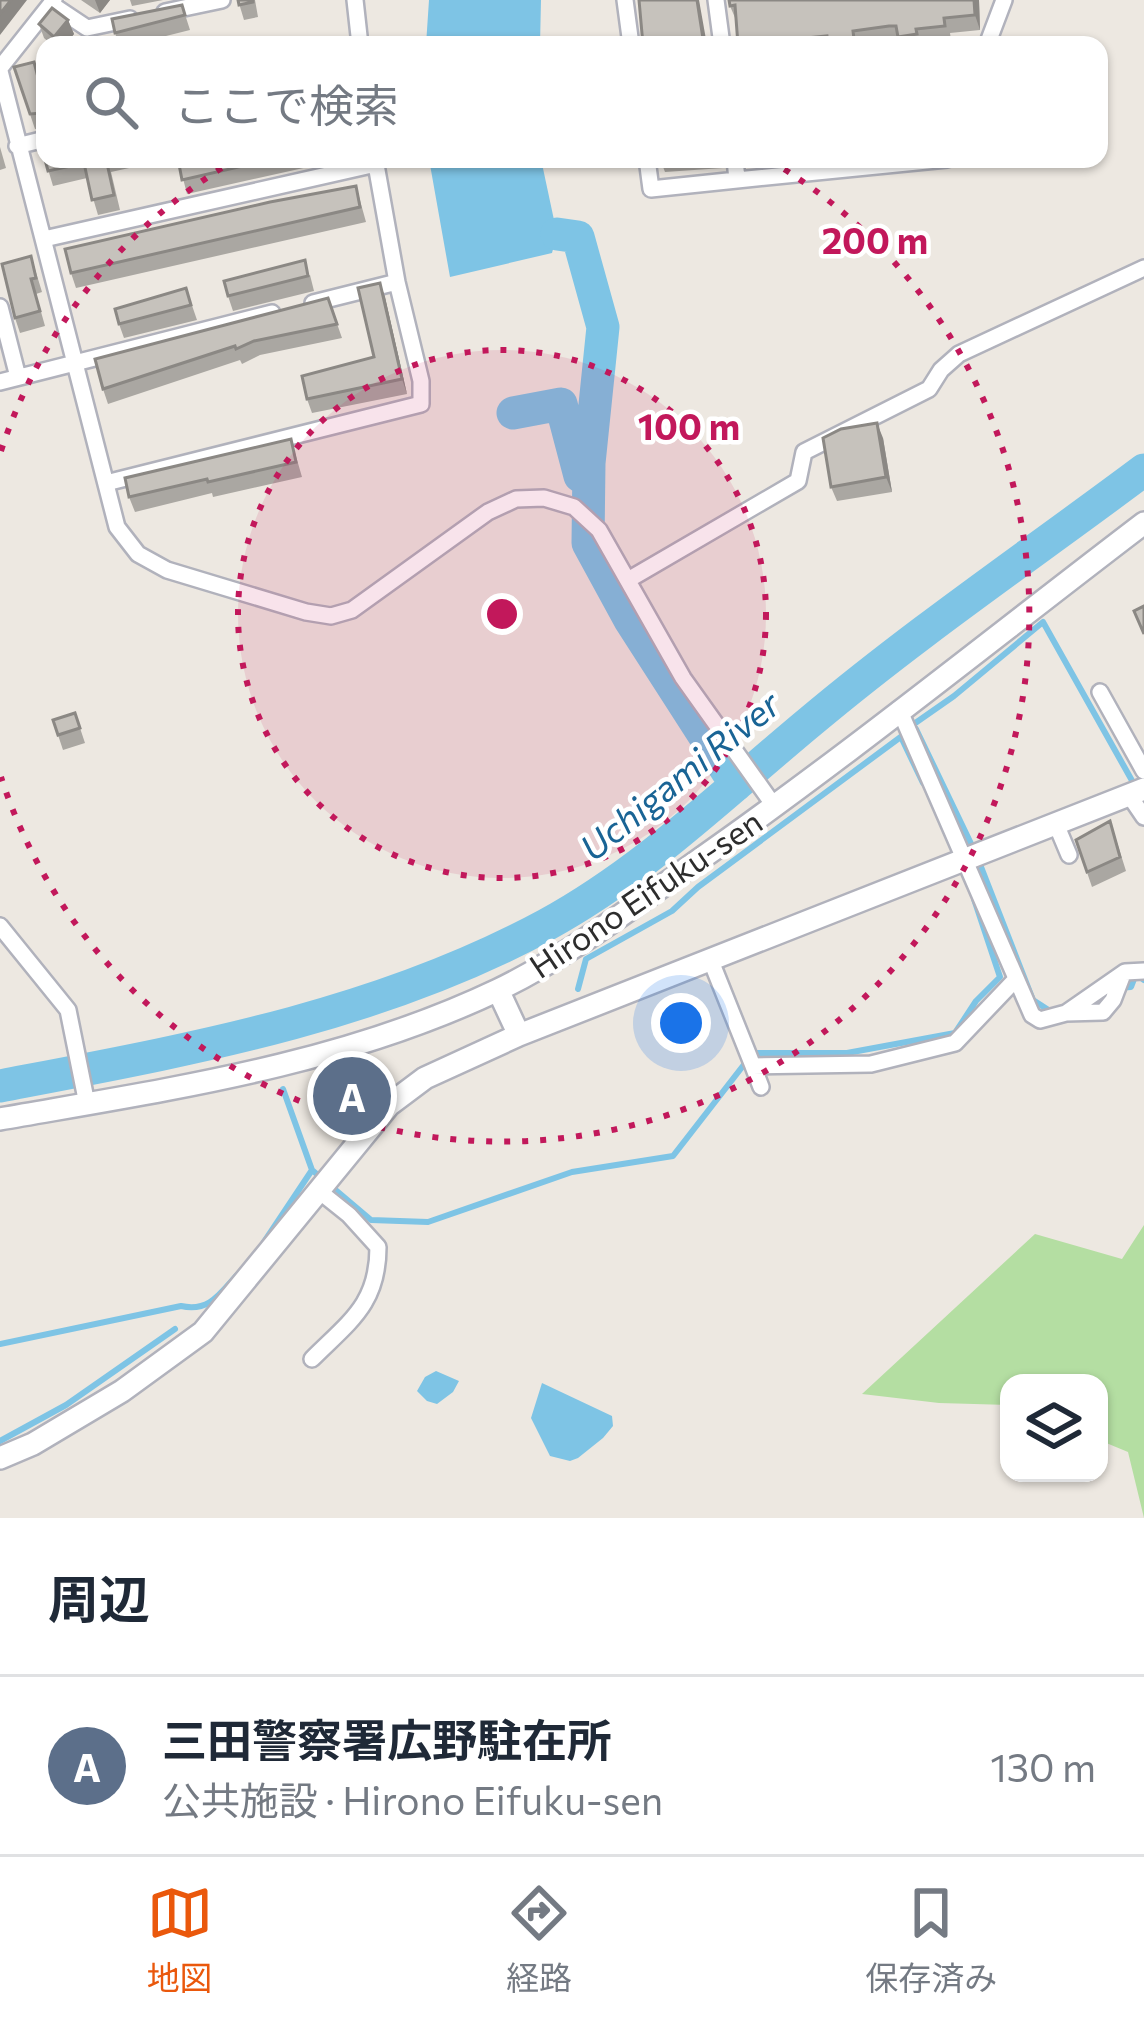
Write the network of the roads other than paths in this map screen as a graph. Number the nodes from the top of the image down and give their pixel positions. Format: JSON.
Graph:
{"nodes":[{"id":1,"x":222,"y":0,"type":"edge"},
{"id":2,"x":355,"y":0,"type":"edge"},
{"id":3,"x":625,"y":0,"type":"edge"},
{"id":4,"x":716,"y":0,"type":"edge"},
{"id":5,"x":1004,"y":0,"type":"edge"},
{"id":6,"x":53,"y":2,"type":"edge"},
{"id":7,"x":359,"y":36,"type":"edge"},
{"id":8,"x":630,"y":36,"type":"edge"},
{"id":9,"x":721,"y":36,"type":"edge"},
{"id":10,"x":990,"y":36,"type":"edge"},
{"id":11,"x":0,"y":69,"type":"edge"},
{"id":12,"x":36,"y":141,"type":"edge"},
{"id":13,"x":17,"y":146,"type":"junction"},
{"id":14,"x":345,"y":168,"type":"edge"},
{"id":15,"x":376,"y":168,"type":"edge"},
{"id":16,"x":648,"y":168,"type":"edge"},
{"id":17,"x":736,"y":168,"type":"edge"},
{"id":18,"x":857,"y":168,"type":"edge"},
{"id":19,"x":737,"y":180,"type":"junction"},
{"id":20,"x":44,"y":239,"type":"junction"},
{"id":21,"x":1144,"y":268,"type":"edge"},
{"id":22,"x":397,"y":282,"type":"junction"},
{"id":23,"x":305,"y":305,"type":"edge"},
{"id":24,"x":0,"y":307,"type":"edge"},
{"id":25,"x":282,"y":310,"type":"edge"},
{"id":26,"x":74,"y":362,"type":"junction"},
{"id":27,"x":18,"y":377,"type":"junction"},
{"id":28,"x":0,"y":382,"type":"edge"},
{"id":29,"x":106,"y":483,"type":"junction"},
{"id":30,"x":1144,"y":523,"type":"edge"},
{"id":31,"x":628,"y":580,"type":"junction"},
{"id":32,"x":1100,"y":692,"type":"dead end"},
{"id":33,"x":899,"y":709,"type":"junction"},
{"id":34,"x":1144,"y":771,"type":"edge"},
{"id":35,"x":1136,"y":792,"type":"edge"},
{"id":36,"x":771,"y":802,"type":"junction"},
{"id":37,"x":1144,"y":817,"type":"edge"},
{"id":38,"x":1056,"y":824,"type":"junction"},
{"id":39,"x":1069,"y":855,"type":"dead end"},
{"id":40,"x":966,"y":860,"type":"junction"},
{"id":41,"x":0,"y":926,"type":"edge"},
{"id":42,"x":711,"y":961,"type":"junction"},
{"id":43,"x":1144,"y":971,"type":"edge"},
{"id":44,"x":1016,"y":979,"type":"junction"},
{"id":45,"x":498,"y":990,"type":"junction"},
{"id":46,"x":519,"y":1035,"type":"junction"},
{"id":47,"x":752,"y":1066,"type":"junction"},
{"id":48,"x":760,"y":1087,"type":"dead end"},
{"id":49,"x":87,"y":1103,"type":"junction"},
{"id":50,"x":0,"y":1119,"type":"edge"},
{"id":51,"x":319,"y":1191,"type":"junction"},
{"id":52,"x":312,"y":1359,"type":"dead end"},
{"id":53,"x":0,"y":1458,"type":"edge"}],
"edges":[{"from":1,"to":6,"type":"street"},
{"from":2,"to":7,"type":"street"},
{"from":3,"to":8,"type":"street"},
{"from":4,"to":9,"type":"street"},
{"from":5,"to":10,"type":"street"},
{"from":6,"to":11,"type":"street"},
{"from":11,"to":13,"type":"street"},
{"from":12,"to":13,"type":"street"},
{"from":13,"to":20,"type":"street"},
{"from":14,"to":20,"type":"street"},
{"from":15,"to":22,"type":"street"},
{"from":16,"to":19,"type":"street"},
{"from":17,"to":19,"type":"street"},
{"from":18,"to":19,"type":"street"},
{"from":20,"to":26,"type":"street"},
{"from":21,"to":31,"type":"street"},
{"from":22,"to":23,"type":"street"},
{"from":22,"to":29,"type":"street"},
{"from":24,"to":27,"type":"street"},
{"from":25,"to":26,"type":"street"},
{"from":26,"to":27,"type":"street"},
{"from":26,"to":29,"type":"street"},
{"from":27,"to":28,"type":"street"},
{"from":29,"to":31,"type":"street"},
{"from":30,"to":33,"type":"street","name":"Hirono Eifuku-sen"},
{"from":31,"to":36,"type":"street"},
{"from":32,"to":34,"type":"street"},
{"from":33,"to":36,"type":"street","name":"Hirono Eifuku-sen"},
{"from":33,"to":40,"type":"street"},
{"from":35,"to":37,"type":"street"},
{"from":35,"to":38,"type":"street"},
{"from":36,"to":45,"type":"street","name":"Hirono Eifuku-sen"},
{"from":38,"to":39,"type":"street"},
{"from":38,"to":40,"type":"street"},
{"from":40,"to":42,"type":"street"},
{"from":40,"to":44,"type":"street"},
{"from":41,"to":49,"type":"street"},
{"from":42,"to":46,"type":"street"},
{"from":42,"to":47,"type":"street"},
{"from":43,"to":44,"type":"street"},
{"from":44,"to":47,"type":"street"},
{"from":45,"to":46,"type":"street"},
{"from":45,"to":49,"type":"street","name":"Hirono Eifuku-sen"},
{"from":46,"to":51,"type":"street"},
{"from":47,"to":48,"type":"street"},
{"from":49,"to":50,"type":"street","name":"Hirono Eifuku-sen"},
{"from":51,"to":52,"type":"street"},
{"from":51,"to":53,"type":"street"}]}
